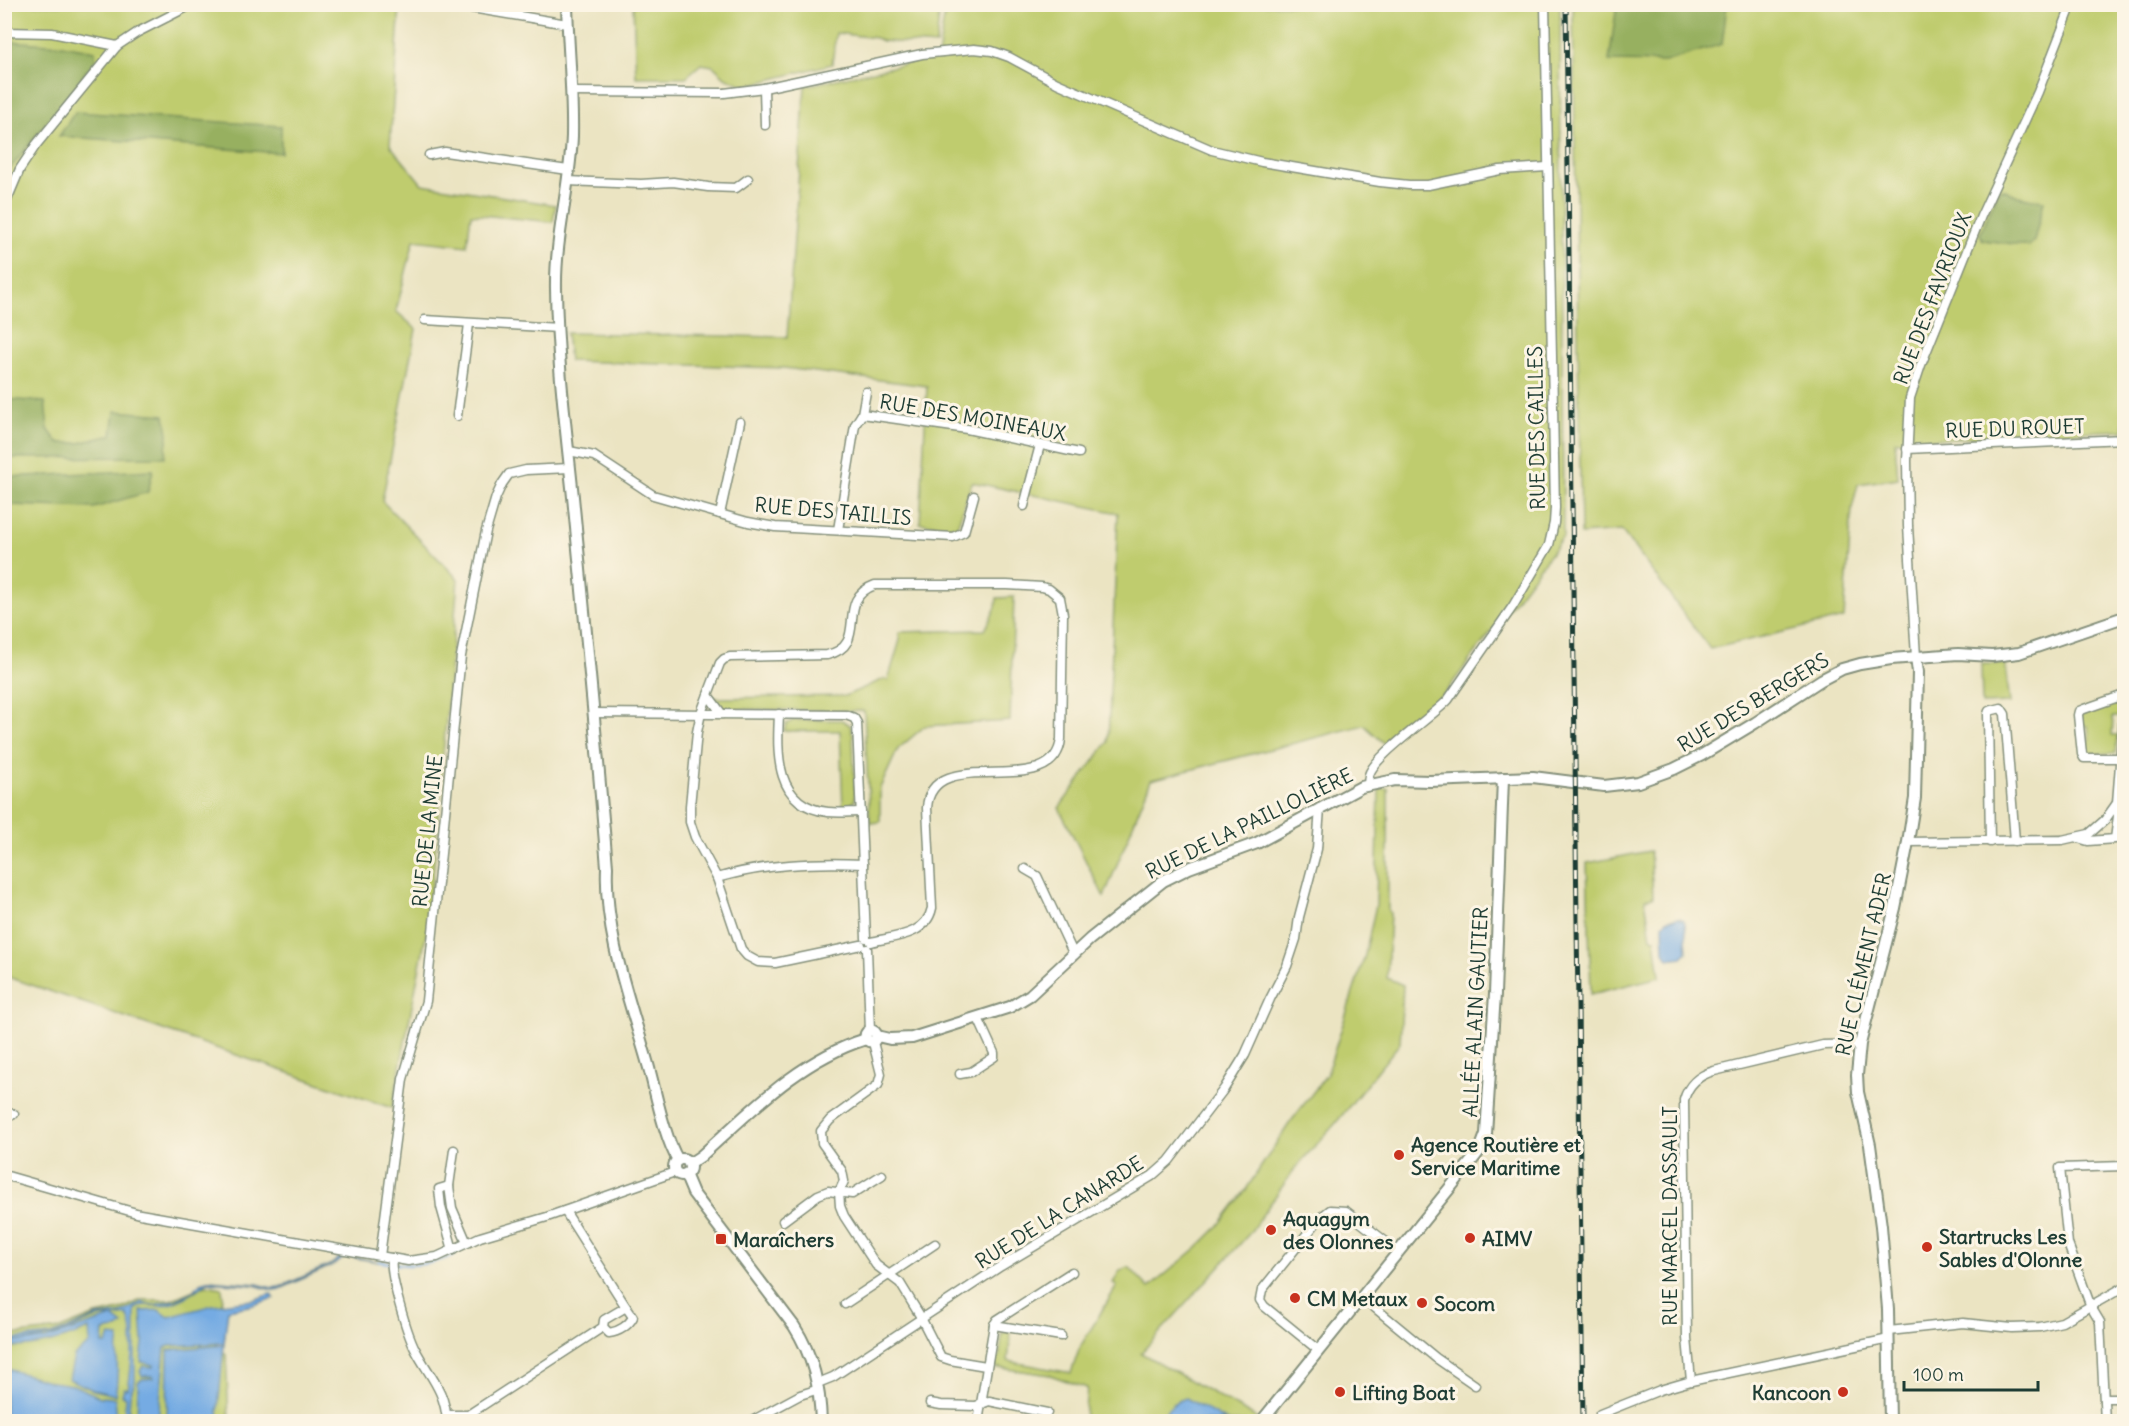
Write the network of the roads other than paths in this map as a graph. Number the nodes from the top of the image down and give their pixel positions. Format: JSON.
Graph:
{"nodes":[{"id":1,"x":193,"y":4,"type":"edge"},
{"id":2,"x":448,"y":4,"type":"edge"},
{"id":3,"x":567,"y":4,"type":"edge"},
{"id":4,"x":1545,"y":4,"type":"edge"},
{"id":5,"x":2072,"y":4,"type":"edge"},
{"id":6,"x":567,"y":24,"type":"junction"},
{"id":7,"x":4,"y":32,"type":"edge"},
{"id":8,"x":117,"y":46,"type":"junction"},
{"id":9,"x":764,"y":88,"type":"junction"},
{"id":10,"x":572,"y":92,"type":"junction"},
{"id":11,"x":765,"y":125,"type":"dead end"},
{"id":12,"x":429,"y":155,"type":"dead end"},
{"id":13,"x":1547,"y":167,"type":"junction"},
{"id":14,"x":568,"y":176,"type":"junction"},
{"id":15,"x":748,"y":179,"type":"dead end"},
{"id":16,"x":8,"y":189,"type":"edge"},
{"id":17,"x":4,"y":207,"type":"edge"},
{"id":18,"x":425,"y":320,"type":"dead end"},
{"id":19,"x":469,"y":324,"type":"junction"},
{"id":20,"x":558,"y":328,"type":"junction"},
{"id":21,"x":866,"y":392,"type":"dead end"},
{"id":22,"x":862,"y":414,"type":"junction"},
{"id":23,"x":457,"y":416,"type":"dead end"},
{"id":24,"x":740,"y":422,"type":"dead end"},
{"id":25,"x":2124,"y":439,"type":"edge"},
{"id":26,"x":1040,"y":445,"type":"junction"},
{"id":27,"x":1907,"y":449,"type":"junction"},
{"id":28,"x":569,"y":451,"type":"junction"},
{"id":29,"x":1079,"y":453,"type":"dead end"},
{"id":30,"x":570,"y":468,"type":"junction"},
{"id":31,"x":974,"y":496,"type":"dead end"},
{"id":32,"x":1024,"y":506,"type":"dead end"},
{"id":33,"x":720,"y":514,"type":"junction"},
{"id":34,"x":837,"y":530,"type":"junction"},
{"id":35,"x":2124,"y":617,"type":"edge"},
{"id":36,"x":1916,"y":657,"type":"junction"},
{"id":37,"x":708,"y":695,"type":"junction"},
{"id":38,"x":2124,"y":695,"type":"edge"},
{"id":39,"x":2124,"y":712,"type":"edge"},
{"id":40,"x":593,"y":713,"type":"junction"},
{"id":41,"x":679,"y":713,"type":"junction"},
{"id":42,"x":701,"y":713,"type":"junction"},
{"id":43,"x":722,"y":714,"type":"junction"},
{"id":44,"x":779,"y":714,"type":"junction"},
{"id":45,"x":698,"y":729,"type":"junction"},
{"id":46,"x":2121,"y":758,"type":"junction"},
{"id":47,"x":1503,"y":778,"type":"junction"},
{"id":48,"x":1576,"y":782,"type":"joint"},
{"id":49,"x":1368,"y":784,"type":"junction"},
{"id":50,"x":2117,"y":803,"type":"junction"},
{"id":51,"x":1320,"y":808,"type":"junction"},
{"id":52,"x":861,"y":812,"type":"junction"},
{"id":53,"x":2077,"y":838,"type":"junction"},
{"id":54,"x":2015,"y":841,"type":"junction"},
{"id":55,"x":1908,"y":842,"type":"junction"},
{"id":56,"x":1990,"y":842,"type":"junction"},
{"id":57,"x":863,"y":864,"type":"junction"},
{"id":58,"x":1025,"y":869,"type":"dead end"},
{"id":59,"x":717,"y":878,"type":"junction"},
{"id":60,"x":866,"y":943,"type":"junction"},
{"id":61,"x":1074,"y":955,"type":"junction"},
{"id":62,"x":978,"y":1018,"type":"junction"},
{"id":63,"x":871,"y":1037,"type":"junction"},
{"id":64,"x":1860,"y":1044,"type":"junction"},
{"id":65,"x":960,"y":1074,"type":"dead end"},
{"id":66,"x":454,"y":1150,"type":"dead end"},
{"id":67,"x":2124,"y":1166,"type":"edge"},
{"id":68,"x":682,"y":1168,"type":"junction"},
{"id":69,"x":4,"y":1175,"type":"edge"},
{"id":70,"x":882,"y":1176,"type":"dead end"},
{"id":71,"x":449,"y":1186,"type":"junction"},
{"id":72,"x":839,"y":1192,"type":"junction"},
{"id":73,"x":565,"y":1211,"type":"junction"},
{"id":74,"x":783,"y":1221,"type":"dead end"},
{"id":75,"x":467,"y":1243,"type":"junction"},
{"id":76,"x":935,"y":1244,"type":"dead end"},
{"id":77,"x":453,"y":1250,"type":"junction"},
{"id":78,"x":1399,"y":1252,"type":"junction"},
{"id":79,"x":380,"y":1256,"type":"junction"},
{"id":80,"x":391,"y":1263,"type":"junction"},
{"id":81,"x":1072,"y":1272,"type":"dead end"},
{"id":82,"x":891,"y":1275,"type":"junction"},
{"id":83,"x":2124,"y":1287,"type":"edge"},
{"id":84,"x":1363,"y":1298,"type":"junction"},
{"id":85,"x":845,"y":1304,"type":"dead end"},
{"id":86,"x":626,"y":1307,"type":"junction"},
{"id":87,"x":2091,"y":1307,"type":"junction"},
{"id":88,"x":921,"y":1319,"type":"junction"},
{"id":89,"x":994,"y":1325,"type":"junction"},
{"id":90,"x":603,"y":1327,"type":"junction"},
{"id":91,"x":1889,"y":1335,"type":"junction"},
{"id":92,"x":1061,"y":1336,"type":"dead end"},
{"id":93,"x":1318,"y":1350,"type":"junction"},
{"id":94,"x":986,"y":1366,"type":"junction"},
{"id":95,"x":1690,"y":1381,"type":"junction"},
{"id":96,"x":1475,"y":1385,"type":"dead end"},
{"id":97,"x":818,"y":1386,"type":"junction"},
{"id":98,"x":2105,"y":1398,"type":"junction"},
{"id":99,"x":2124,"y":1398,"type":"edge"},
{"id":100,"x":930,"y":1403,"type":"dead end"},
{"id":101,"x":981,"y":1404,"type":"junction"},
{"id":102,"x":1047,"y":1413,"type":"dead end"},
{"id":103,"x":1600,"y":1414,"type":"dead end"},
{"id":104,"x":447,"y":1418,"type":"edge"},
{"id":105,"x":750,"y":1422,"type":"edge"},
{"id":106,"x":821,"y":1422,"type":"edge"},
{"id":107,"x":978,"y":1422,"type":"edge"},
{"id":108,"x":1261,"y":1422,"type":"edge"},
{"id":109,"x":1890,"y":1422,"type":"edge"},
{"id":110,"x":2105,"y":1422,"type":"edge"}],
"edges":[{"from":1,"to":8,"type":"street"},
{"from":2,"to":6,"type":"street"},
{"from":3,"to":6,"type":"street"},
{"from":4,"to":13,"type":"street","name":"RUE DES CAILLES"},
{"from":5,"to":27,"type":"street","name":"RUE DES FAVRIOUX"},
{"from":6,"to":10,"type":"street"},
{"from":7,"to":8,"type":"street"},
{"from":8,"to":16,"type":"street"},
{"from":9,"to":10,"type":"street"},
{"from":9,"to":11,"type":"street"},
{"from":9,"to":13,"type":"street"},
{"from":10,"to":14,"type":"street"},
{"from":12,"to":14,"type":"street"},
{"from":13,"to":49,"type":"street","name":"RUE DES CAILLES"},
{"from":14,"to":15,"type":"street"},
{"from":14,"to":20,"type":"street"},
{"from":16,"to":17,"type":"street"},
{"from":18,"to":19,"type":"street"},
{"from":19,"to":20,"type":"street"},
{"from":19,"to":23,"type":"street"},
{"from":20,"to":28,"type":"street"},
{"from":21,"to":22,"type":"street"},
{"from":22,"to":26,"type":"street","name":"RUE DES MOINEAUX"},
{"from":22,"to":34,"type":"street"},
{"from":24,"to":33,"type":"street"},
{"from":25,"to":27,"type":"street","name":"RUE DU ROUET"},
{"from":26,"to":29,"type":"street","name":"RUE DES MOINEAUX"},
{"from":26,"to":32,"type":"street"},
{"from":27,"to":36,"type":"street","name":"RUE DES FAVRIOUX"},
{"from":28,"to":30,"type":"street"},
{"from":28,"to":33,"type":"street","name":"RUE DES TAILLIS"},
{"from":30,"to":40,"type":"street"},
{"from":30,"to":79,"type":"street","name":"RUE DE LA MINE"},
{"from":31,"to":34,"type":"street","name":"RUE DES TAILLIS"},
{"from":33,"to":34,"type":"street","name":"RUE DES TAILLIS"},
{"from":35,"to":36,"type":"street","name":"RUE DES BERGERS"},
{"from":36,"to":48,"type":"street","name":"RUE DES BERGERS"},
{"from":36,"to":55,"type":"street","name":"RUE CLÉMENT ADER"},
{"from":37,"to":42,"type":"street"},
{"from":37,"to":43,"type":"street"},
{"from":37,"to":60,"type":"street"},
{"from":38,"to":46,"type":"street"},
{"from":39,"to":46,"type":"street"},
{"from":40,"to":41,"type":"street"},
{"from":40,"to":68,"type":"street"},
{"from":41,"to":42,"type":"street"},
{"from":41,"to":45,"type":"street"},
{"from":42,"to":43,"type":"street"},
{"from":42,"to":45,"type":"street"},
{"from":43,"to":44,"type":"street"},
{"from":44,"to":52,"type":"street"},
{"from":44,"to":52,"type":"street"},
{"from":45,"to":59,"type":"street"},
{"from":46,"to":50,"type":"street"},
{"from":47,"to":48,"type":"street","name":"RUE DE LA PAILLOLIÈRE"},
{"from":47,"to":49,"type":"street","name":"RUE DE LA PAILLOLIÈRE"},
{"from":47,"to":78,"type":"street","name":"ALLÉE ALAIN GAUTIER"},
{"from":49,"to":51,"type":"street","name":"RUE DE LA PAILLOLIÈRE"},
{"from":50,"to":53,"type":"street"},
{"from":50,"to":53,"type":"street"},
{"from":51,"to":61,"type":"street","name":"RUE DE LA PAILLOLIÈRE"},
{"from":51,"to":88,"type":"street","name":"RUE DE LA CANARDE"},
{"from":52,"to":57,"type":"street"},
{"from":53,"to":54,"type":"street"},
{"from":54,"to":56,"type":"street"},
{"from":54,"to":56,"type":"street"},
{"from":55,"to":56,"type":"street"},
{"from":55,"to":64,"type":"street","name":"RUE CLÉMENT ADER"},
{"from":57,"to":59,"type":"street"},
{"from":57,"to":60,"type":"street"},
{"from":58,"to":61,"type":"street"},
{"from":59,"to":60,"type":"street"},
{"from":60,"to":63,"type":"street"},
{"from":61,"to":62,"type":"street","name":"RUE DE LA PAILLOLIÈRE"},
{"from":62,"to":63,"type":"street","name":"RUE DE LA PAILLOLIÈRE"},
{"from":62,"to":65,"type":"street"},
{"from":63,"to":68,"type":"street","name":"RUE DE LA PAILLOLIÈRE"},
{"from":63,"to":72,"type":"street"},
{"from":64,"to":91,"type":"street","name":"RUE CLÉMENT ADER"},
{"from":64,"to":95,"type":"street","name":"RUE MARCEL DASSAULT"},
{"from":66,"to":71,"type":"street"},
{"from":67,"to":87,"type":"street"},
{"from":68,"to":73,"type":"street"},
{"from":68,"to":97,"type":"street"},
{"from":69,"to":79,"type":"street"},
{"from":70,"to":72,"type":"street"},
{"from":71,"to":75,"type":"street"},
{"from":71,"to":77,"type":"street"},
{"from":72,"to":74,"type":"street"},
{"from":72,"to":82,"type":"street"},
{"from":73,"to":75,"type":"street"},
{"from":73,"to":86,"type":"street"},
{"from":75,"to":77,"type":"street"},
{"from":76,"to":82,"type":"street"},
{"from":77,"to":80,"type":"street"},
{"from":78,"to":84,"type":"street","name":"ALLÉE ALAIN GAUTIER"},
{"from":78,"to":93,"type":"street"},
{"from":79,"to":80,"type":"street"},
{"from":80,"to":104,"type":"street"},
{"from":81,"to":89,"type":"street"},
{"from":82,"to":85,"type":"street"},
{"from":82,"to":88,"type":"street"},
{"from":83,"to":87,"type":"street"},
{"from":84,"to":93,"type":"street","name":"ALLÉE ALAIN GAUTIER"},
{"from":84,"to":96,"type":"street"},
{"from":86,"to":90,"type":"street"},
{"from":86,"to":90,"type":"street"},
{"from":87,"to":91,"type":"street"},
{"from":87,"to":98,"type":"street"},
{"from":88,"to":94,"type":"street"},
{"from":88,"to":97,"type":"street","name":"RUE DE LA CANARDE"},
{"from":89,"to":92,"type":"street"},
{"from":89,"to":94,"type":"street"},
{"from":90,"to":104,"type":"street"},
{"from":91,"to":95,"type":"street"},
{"from":91,"to":109,"type":"street","name":"RUE CLÉMENT ADER"},
{"from":93,"to":108,"type":"street","name":"ALLÉE ALAIN GAUTIER"},
{"from":94,"to":101,"type":"street"},
{"from":95,"to":103,"type":"street"},
{"from":97,"to":105,"type":"street","name":"RUE DE LA CANARDE"},
{"from":97,"to":106,"type":"street"},
{"from":98,"to":99,"type":"street"},
{"from":98,"to":110,"type":"street"},
{"from":100,"to":101,"type":"street"},
{"from":101,"to":102,"type":"street"},
{"from":101,"to":107,"type":"street"}]}
